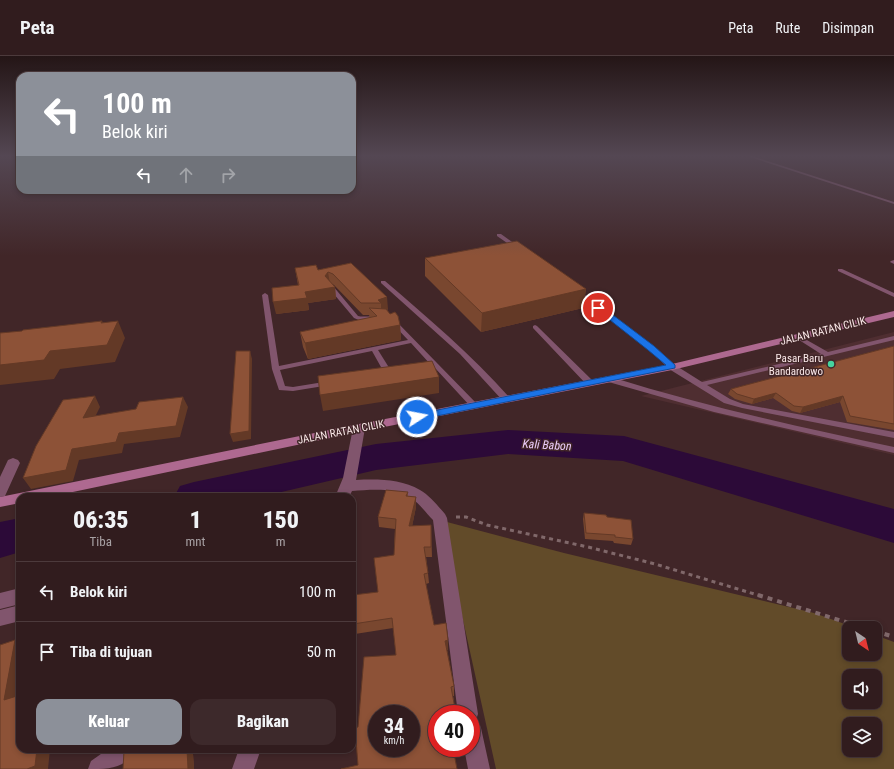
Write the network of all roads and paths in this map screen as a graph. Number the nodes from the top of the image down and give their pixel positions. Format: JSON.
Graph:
{"nodes":[{"id":1,"x":852,"y":189,"type":"edge"},
{"id":2,"x":894,"y":203,"type":"edge"},
{"id":3,"x":886,"y":206,"type":"dead end"},
{"id":4,"x":894,"y":208,"type":"edge"},
{"id":5,"x":500,"y":235,"type":"dead end"},
{"id":6,"x":524,"y":253,"type":"edge"},
{"id":7,"x":840,"y":270,"type":"dead end"},
{"id":8,"x":383,"y":282,"type":"dead end"},
{"id":9,"x":331,"y":287,"type":"edge"},
{"id":10,"x":574,"y":289,"type":"edge"},
{"id":11,"x":265,"y":295,"type":"dead end"},
{"id":12,"x":894,"y":295,"type":"edge"},
{"id":13,"x":894,"y":314,"type":"edge"},
{"id":14,"x":535,"y":327,"type":"dead end"},
{"id":15,"x":798,"y":337,"type":"junction"},
{"id":16,"x":894,"y":338,"type":"edge"},
{"id":17,"x":413,"y":341,"type":"junction"},
{"id":18,"x":374,"y":349,"type":"junction"},
{"id":19,"x":826,"y":354,"type":"junction"},
{"id":20,"x":669,"y":363,"type":"junction"},
{"id":21,"x":437,"y":366,"type":"junction"},
{"id":22,"x":276,"y":369,"type":"junction"},
{"id":23,"x":417,"y":369,"type":"edge"},
{"id":24,"x":389,"y":374,"type":"edge"},
{"id":25,"x":608,"y":379,"type":"junction"},
{"id":26,"x":587,"y":380,"type":"junction"},
{"id":27,"x":338,"y":382,"type":"edge"},
{"id":28,"x":700,"y":385,"type":"junction"},
{"id":29,"x":504,"y":396,"type":"junction"},
{"id":30,"x":474,"y":405,"type":"junction"},
{"id":31,"x":358,"y":434,"type":"junction"},
{"id":32,"x":894,"y":435,"type":"edge"},
{"id":33,"x":894,"y":450,"type":"edge"},
{"id":34,"x":11,"y":469,"type":"dead end"},
{"id":35,"x":347,"y":487,"type":"edge"},
{"id":36,"x":0,"y":492,"type":"edge"},
{"id":37,"x":44,"y":493,"type":"edge"},
{"id":38,"x":16,"y":499,"type":"edge"},
{"id":39,"x":0,"y":502,"type":"edge"},
{"id":40,"x":440,"y":518,"type":"junction"},
{"id":41,"x":16,"y":597,"type":"edge"},
{"id":42,"x":0,"y":601,"type":"edge"},
{"id":43,"x":16,"y":614,"type":"edge"},
{"id":44,"x":0,"y":618,"type":"edge"},
{"id":45,"x":842,"y":621,"type":"edge"},
{"id":46,"x":882,"y":633,"type":"edge"},
{"id":47,"x":894,"y":637,"type":"edge"},
{"id":48,"x":466,"y":705,"type":"edge"},
{"id":49,"x":120,"y":753,"type":"edge"},
{"id":50,"x":249,"y":753,"type":"edge"},
{"id":51,"x":477,"y":757,"type":"edge"},
{"id":52,"x":99,"y":769,"type":"edge"},
{"id":53,"x":243,"y":769,"type":"edge"},
{"id":54,"x":479,"y":769,"type":"edge"}],
"edges":[{"from":1,"to":2,"type":"lane"},
{"from":3,"to":4,"type":"lane"},
{"from":5,"to":6,"type":"lane"},
{"from":7,"to":12,"type":"lane"},
{"from":8,"to":29,"type":"lane"},
{"from":9,"to":17,"type":"lane"},
{"from":10,"to":20,"type":"lane"},
{"from":11,"to":22,"type":"lane"},
{"from":13,"to":15,"type":"street","name":"JALAN RATAN CILIK"},
{"from":14,"to":26,"type":"lane"},
{"from":15,"to":19,"type":"lane"},
{"from":15,"to":20,"type":"street","name":"JALAN RATAN CILIK"},
{"from":16,"to":19,"type":"lane"},
{"from":17,"to":18,"type":"lane"},
{"from":17,"to":21,"type":"lane"},
{"from":18,"to":22,"type":"lane"},
{"from":18,"to":24,"type":"lane"},
{"from":19,"to":28,"type":"lane"},
{"from":20,"to":25,"type":"street","name":"JALAN RATAN CILIK"},
{"from":20,"to":28,"type":"lane"},
{"from":21,"to":23,"type":"lane"},
{"from":21,"to":30,"type":"lane"},
{"from":22,"to":27,"type":"lane"},
{"from":25,"to":26,"type":"street","name":"JALAN RATAN CILIK"},
{"from":25,"to":33,"type":"lane"},
{"from":26,"to":29,"type":"street","name":"JALAN RATAN CILIK"},
{"from":28,"to":32,"type":"lane"},
{"from":29,"to":30,"type":"street","name":"JALAN RATAN CILIK"},
{"from":30,"to":31,"type":"street","name":"JALAN RATAN CILIK"},
{"from":31,"to":35,"type":"street"},
{"from":31,"to":37,"type":"street","name":"JALAN RATAN CILIK"},
{"from":34,"to":36,"type":"street"},
{"from":35,"to":40,"type":"street"},
{"from":38,"to":39,"type":"street"},
{"from":40,"to":45,"type":"path"},
{"from":40,"to":48,"type":"street"},
{"from":41,"to":42,"type":"street"},
{"from":43,"to":44,"type":"street"},
{"from":46,"to":47,"type":"path"},
{"from":49,"to":52,"type":"street"},
{"from":50,"to":53,"type":"street"},
{"from":51,"to":54,"type":"street"}]}
